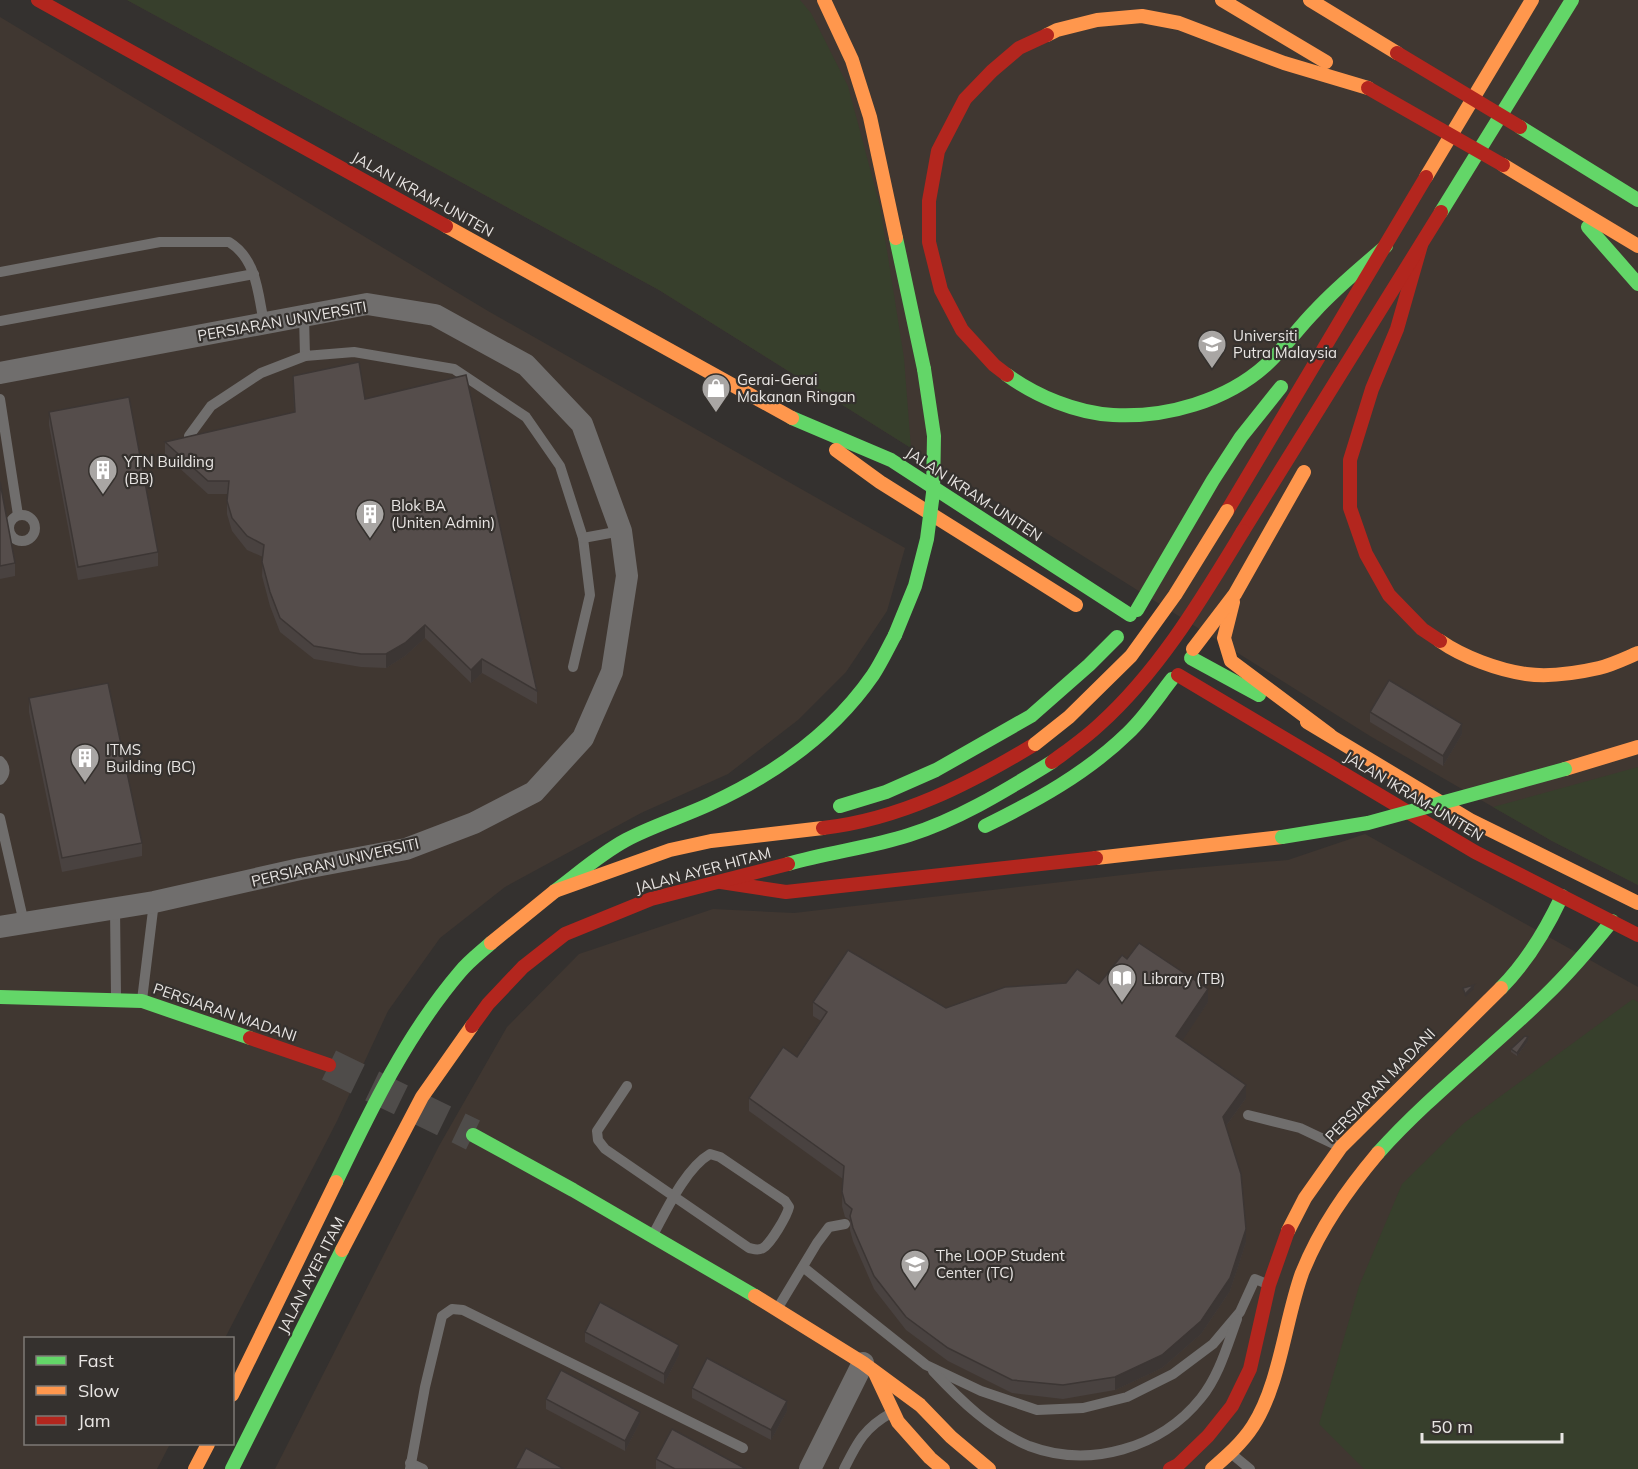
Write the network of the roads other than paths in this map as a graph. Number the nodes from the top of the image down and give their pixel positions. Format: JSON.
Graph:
{"nodes":[{"id":1,"x":38,"y":0,"type":"edge"},
{"id":2,"x":824,"y":0,"type":"edge"},
{"id":3,"x":1222,"y":0,"type":"edge"},
{"id":4,"x":1310,"y":0,"type":"edge"},
{"id":5,"x":1339,"y":0,"type":"edge"},
{"id":6,"x":1530,"y":0,"type":"edge"},
{"id":7,"x":1572,"y":0,"type":"edge"},
{"id":8,"x":1581,"y":0,"type":"edge"},
{"id":9,"x":1561,"y":21,"type":"junction"},
{"id":10,"x":1379,"y":41,"type":"junction"},
{"id":11,"x":1368,"y":88,"type":"junction"},
{"id":12,"x":1584,"y":166,"type":"junction"},
{"id":13,"x":1614,"y":169,"type":"dead end"},
{"id":14,"x":1638,"y":200,"type":"edge"},
{"id":15,"x":1569,"y":204,"type":"junction"},
{"id":16,"x":1421,"y":245,"type":"junction"},
{"id":17,"x":1386,"y":246,"type":"junction"},
{"id":18,"x":1638,"y":246,"type":"edge"},
{"id":19,"x":0,"y":272,"type":"edge"},
{"id":20,"x":254,"y":274,"type":"junction"},
{"id":21,"x":1400,"y":280,"type":"junction"},
{"id":22,"x":1638,"y":284,"type":"edge"},
{"id":23,"x":1358,"y":290,"type":"junction"},
{"id":24,"x":304,"y":316,"type":"junction"},
{"id":25,"x":0,"y":321,"type":"edge"},
{"id":26,"x":264,"y":324,"type":"junction"},
{"id":27,"x":305,"y":356,"type":"junction"},
{"id":28,"x":1365,"y":361,"type":"dead end"},
{"id":29,"x":0,"y":373,"type":"edge"},
{"id":30,"x":0,"y":399,"type":"edge"},
{"id":31,"x":791,"y":418,"type":"junction"},
{"id":32,"x":189,"y":436,"type":"edge"},
{"id":33,"x":1310,"y":461,"type":"dead end"},
{"id":34,"x":18,"y":515,"type":"dead end"},
{"id":35,"x":621,"y":531,"type":"junction"},
{"id":36,"x":583,"y":538,"type":"junction"},
{"id":37,"x":1235,"y":594,"type":"junction"},
{"id":38,"x":1089,"y":612,"type":"dead end"},
{"id":39,"x":1133,"y":612,"type":"junction"},
{"id":40,"x":1114,"y":631,"type":"junction"},
{"id":41,"x":1638,"y":653,"type":"edge"},
{"id":42,"x":1192,"y":654,"type":"junction"},
{"id":43,"x":573,"y":667,"type":"dead end"},
{"id":44,"x":1175,"y":677,"type":"junction"},
{"id":45,"x":1330,"y":735,"type":"junction"},
{"id":46,"x":1638,"y":747,"type":"edge"},
{"id":47,"x":0,"y":761,"type":"edge"},
{"id":48,"x":0,"y":780,"type":"edge"},
{"id":49,"x":827,"y":810,"type":"dead end"},
{"id":50,"x":0,"y":818,"type":"edge"},
{"id":51,"x":787,"y":818,"type":"dead end"},
{"id":52,"x":969,"y":833,"type":"dead end"},
{"id":53,"x":745,"y":836,"type":"junction"},
{"id":54,"x":755,"y":873,"type":"junction"},
{"id":55,"x":797,"y":875,"type":"dead end"},
{"id":56,"x":721,"y":882,"type":"junction"},
{"id":57,"x":555,"y":891,"type":"junction"},
{"id":58,"x":1562,"y":896,"type":"junction"},
{"id":59,"x":154,"y":902,"type":"junction"},
{"id":60,"x":1638,"y":903,"type":"edge"},
{"id":61,"x":116,"y":908,"type":"junction"},
{"id":62,"x":1612,"y":921,"type":"junction"},
{"id":63,"x":24,"y":923,"type":"junction"},
{"id":64,"x":0,"y":927,"type":"edge"},
{"id":65,"x":1638,"y":935,"type":"edge"},
{"id":66,"x":1517,"y":986,"type":"junction"},
{"id":67,"x":0,"y":997,"type":"edge"},
{"id":68,"x":117,"y":1000,"type":"junction"},
{"id":69,"x":142,"y":1001,"type":"junction"},
{"id":70,"x":1535,"y":1007,"type":"junction"},
{"id":71,"x":413,"y":1035,"type":"joint"},
{"id":72,"x":1468,"y":1043,"type":"junction"},
{"id":73,"x":329,"y":1065,"type":"tunnel mouth"},
{"id":74,"x":627,"y":1086,"type":"dead end"},
{"id":75,"x":422,"y":1097,"type":"joint"},
{"id":76,"x":1248,"y":1115,"type":"dead end"},
{"id":77,"x":473,"y":1135,"type":"tunnel mouth"},
{"id":78,"x":1354,"y":1155,"type":"junction"},
{"id":79,"x":674,"y":1196,"type":"junction"},
{"id":80,"x":845,"y":1224,"type":"edge"},
{"id":81,"x":652,"y":1236,"type":"junction"},
{"id":82,"x":803,"y":1267,"type":"junction"},
{"id":83,"x":1269,"y":1285,"type":"junction"},
{"id":84,"x":1296,"y":1294,"type":"junction"},
{"id":85,"x":778,"y":1309,"type":"junction"},
{"id":86,"x":1240,"y":1312,"type":"junction"},
{"id":87,"x":926,"y":1365,"type":"junction"},
{"id":88,"x":869,"y":1368,"type":"junction"},
{"id":89,"x":234,"y":1391,"type":"edge"},
{"id":90,"x":893,"y":1412,"type":"junction"},
{"id":91,"x":1208,"y":1436,"type":"junction"},
{"id":92,"x":207,"y":1445,"type":"edge"},
{"id":93,"x":743,"y":1448,"type":"dead end"},
{"id":94,"x":1231,"y":1453,"type":"junction"},
{"id":95,"x":410,"y":1466,"type":"edge"},
{"id":96,"x":195,"y":1469,"type":"edge"},
{"id":97,"x":232,"y":1469,"type":"edge"},
{"id":98,"x":423,"y":1469,"type":"edge"},
{"id":99,"x":810,"y":1469,"type":"edge"},
{"id":100,"x":844,"y":1469,"type":"edge"},
{"id":101,"x":943,"y":1469,"type":"edge"},
{"id":102,"x":990,"y":1469,"type":"edge"},
{"id":103,"x":1170,"y":1469,"type":"edge"},
{"id":104,"x":1212,"y":1469,"type":"edge"},
{"id":105,"x":1250,"y":1469,"type":"edge"}],
"edges":[{"from":1,"to":31,"type":"main road","name":"JALAN IKRAM-UNITEN"},
{"from":2,"to":57,"type":"main road","bridge":true},
{"from":3,"to":11,"type":"main road"},
{"from":4,"to":10,"type":"main road"},
{"from":5,"to":10,"type":"main road"},
{"from":6,"to":17,"type":"main road"},
{"from":7,"to":9,"type":"main road"},
{"from":8,"to":9,"type":"main road"},
{"from":9,"to":16,"type":"main road"},
{"from":10,"to":12,"type":"main road","bridge":true},
{"from":11,"to":15,"type":"main road","bridge":true},
{"from":11,"to":17,"type":"main road"},
{"from":12,"to":13,"type":"main road"},
{"from":12,"to":14,"type":"main road"},
{"from":15,"to":18,"type":"main road"},
{"from":15,"to":22,"type":"main road"},
{"from":16,"to":21,"type":"main road"},
{"from":16,"to":41,"type":"main road"},
{"from":17,"to":23,"type":"main road"},
{"from":19,"to":20,"type":"lane"},
{"from":20,"to":25,"type":"lane"},
{"from":20,"to":26,"type":"lane"},
{"from":21,"to":28,"type":"main road"},
{"from":21,"to":54,"type":"main road","name":"JALAN AYER HITAM","bridge":true},
{"from":23,"to":39,"type":"main road"},
{"from":23,"to":53,"type":"main road","name":"JALAN AYER HITAM","bridge":true},
{"from":24,"to":26,"type":"street","name":"PERSIARAN UNIVERSITI"},
{"from":24,"to":27,"type":"lane"},
{"from":24,"to":35,"type":"street","name":"PERSIARAN UNIVERSITI"},
{"from":26,"to":29,"type":"street","name":"PERSIARAN UNIVERSITI"},
{"from":27,"to":32,"type":"lane"},
{"from":27,"to":36,"type":"lane"},
{"from":30,"to":34,"type":"lane"},
{"from":31,"to":38,"type":"main road","name":"JALAN IKRAM-UNITEN"},
{"from":31,"to":39,"type":"main road","name":"JALAN IKRAM-UNITEN"},
{"from":33,"to":37,"type":"main road"},
{"from":35,"to":36,"type":"lane"},
{"from":35,"to":59,"type":"street","name":"PERSIARAN UNIVERSITI"},
{"from":36,"to":43,"type":"lane"},
{"from":37,"to":42,"type":"main road"},
{"from":37,"to":45,"type":"main road"},
{"from":39,"to":40,"type":"main road"},
{"from":39,"to":42,"type":"main road"},
{"from":40,"to":44,"type":"main road"},
{"from":40,"to":49,"type":"main road"},
{"from":42,"to":44,"type":"main road"},
{"from":42,"to":45,"type":"main road","name":"JALAN IKRAM-UNITEN"},
{"from":44,"to":52,"type":"main road"},
{"from":44,"to":58,"type":"main road","name":"JALAN IKRAM-UNITEN"},
{"from":45,"to":60,"type":"main road","name":"JALAN IKRAM-UNITEN"},
{"from":46,"to":56,"type":"main road","bridge":true},
{"from":47,"to":48,"type":"lane"},
{"from":50,"to":63,"type":"lane"},
{"from":51,"to":53,"type":"main road"},
{"from":53,"to":57,"type":"main road","name":"JALAN AYER HITAM"},
{"from":54,"to":55,"type":"main road"},
{"from":54,"to":56,"type":"main road","name":"JALAN AYER HITAM"},
{"from":56,"to":75,"type":"main road","name":"JALAN AYER HITAM"},
{"from":57,"to":71,"type":"main road","name":"JALAN AYER HITAM"},
{"from":58,"to":62,"type":"main road","name":"JALAN IKRAM-UNITEN"},
{"from":58,"to":66,"type":"main road","name":"PERSIARAN MADANI"},
{"from":59,"to":61,"type":"street","name":"PERSIARAN UNIVERSITI"},
{"from":59,"to":69,"type":"lane"},
{"from":61,"to":63,"type":"street","name":"PERSIARAN UNIVERSITI"},
{"from":61,"to":68,"type":"lane"},
{"from":62,"to":65,"type":"main road","name":"JALAN IKRAM-UNITEN"},
{"from":62,"to":70,"type":"main road","name":"PERSIARAN MADANI"},
{"from":63,"to":64,"type":"street","name":"PERSIARAN UNIVERSITI"},
{"from":66,"to":70,"type":"main road"},
{"from":66,"to":72,"type":"main road","name":"PERSIARAN MADANI"},
{"from":67,"to":68,"type":"main road","name":"PERSIARAN MADANI"},
{"from":68,"to":69,"type":"main road","name":"PERSIARAN MADANI"},
{"from":69,"to":73,"type":"main road","name":"PERSIARAN MADANI"},
{"from":70,"to":72,"type":"main road","name":"PERSIARAN MADANI"},
{"from":71,"to":89,"type":"main road","name":"JALAN AYER ITAM"},
{"from":72,"to":78,"type":"main road","name":"PERSIARAN MADANI"},
{"from":72,"to":78,"type":"main road","name":"PERSIARAN MADANI"},
{"from":74,"to":79,"type":"lane"},
{"from":75,"to":97,"type":"main road","name":"JALAN AYER ITAM"},
{"from":76,"to":78,"type":"lane"},
{"from":77,"to":81,"type":"main road"},
{"from":78,"to":83,"type":"main road","name":"PERSIARAN MADANI"},
{"from":78,"to":84,"type":"main road","name":"PERSIARAN MADANI"},
{"from":79,"to":79,"type":"lane"},
{"from":79,"to":81,"type":"lane"},
{"from":80,"to":82,"type":"lane"},
{"from":81,"to":85,"type":"main road"},
{"from":82,"to":85,"type":"lane"},
{"from":82,"to":87,"type":"lane"},
{"from":83,"to":84,"type":"main road"},
{"from":83,"to":86,"type":"lane"},
{"from":83,"to":91,"type":"main road","name":"PERSIARAN MADANI"},
{"from":84,"to":94,"type":"main road","name":"PERSIARAN MADANI"},
{"from":85,"to":88,"type":"main road"},
{"from":86,"to":87,"type":"lane"},
{"from":86,"to":87,"type":"lane"},
{"from":88,"to":90,"type":"main road"},
{"from":88,"to":99,"type":"street"},
{"from":88,"to":102,"type":"main road"},
{"from":90,"to":100,"type":"lane"},
{"from":90,"to":101,"type":"main road"},
{"from":91,"to":94,"type":"main road"},
{"from":91,"to":103,"type":"main road","name":"PERSIARAN MADANI"},
{"from":92,"to":96,"type":"main road"},
{"from":93,"to":95,"type":"lane"},
{"from":94,"to":104,"type":"main road","name":"PERSIARAN MADANI"},
{"from":94,"to":105,"type":"lane"},
{"from":95,"to":98,"type":"lane"}]}
